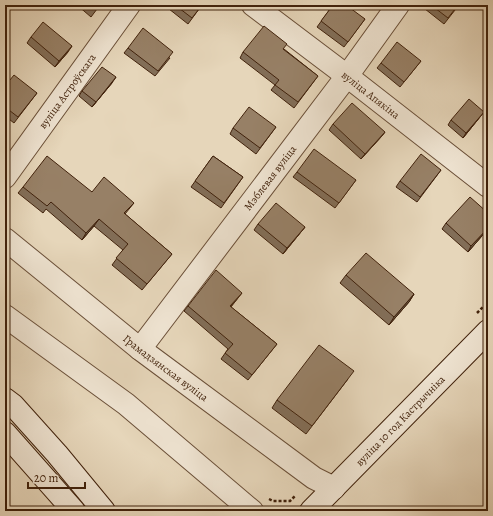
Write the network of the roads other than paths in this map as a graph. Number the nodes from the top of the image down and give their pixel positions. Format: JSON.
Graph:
{"nodes":[{"id":1,"x":129,"y":5,"type":"edge"},
{"id":2,"x":253,"y":5,"type":"edge"},
{"id":3,"x":398,"y":5,"type":"edge"},
{"id":4,"x":347,"y":76,"type":"junction"},
{"id":5,"x":5,"y":177,"type":"edge"},
{"id":6,"x":488,"y":186,"type":"edge"},
{"id":7,"x":5,"y":239,"type":"edge"},
{"id":8,"x":5,"y":316,"type":"edge"},
{"id":9,"x":482,"y":322,"type":"edge"},
{"id":10,"x":140,"y":349,"type":"junction"},
{"id":11,"x":5,"y":398,"type":"edge"},
{"id":12,"x":5,"y":433,"type":"edge"},
{"id":13,"x":334,"y":488,"type":"junction"},
{"id":14,"x":259,"y":504,"type":"edge"},
{"id":15,"x":74,"y":511,"type":"edge"},
{"id":16,"x":104,"y":511,"type":"edge"},
{"id":17,"x":312,"y":511,"type":"edge"}],
"edges":[{"from":1,"to":5,"type":"street","name":"вуліца Астроўскага"},
{"from":2,"to":4,"type":"street","name":"вуліца Апякіна"},
{"from":3,"to":4,"type":"street","name":"Мэблевая вуліца"},
{"from":4,"to":6,"type":"street","name":"вуліца Апякіна"},
{"from":4,"to":10,"type":"street","name":"Мэблевая вуліца"},
{"from":7,"to":10,"type":"street","name":"Грамадзянская вуліца"},
{"from":8,"to":14,"type":"street"},
{"from":9,"to":13,"type":"street","name":"вуліца 10 год Кастрычніка"},
{"from":10,"to":13,"type":"street","name":"Грамадзянская вуліца"},
{"from":11,"to":16,"type":"street"},
{"from":12,"to":15,"type":"street"},
{"from":13,"to":17,"type":"street","name":"вуліца 10 год Кастрычніка"}]}
